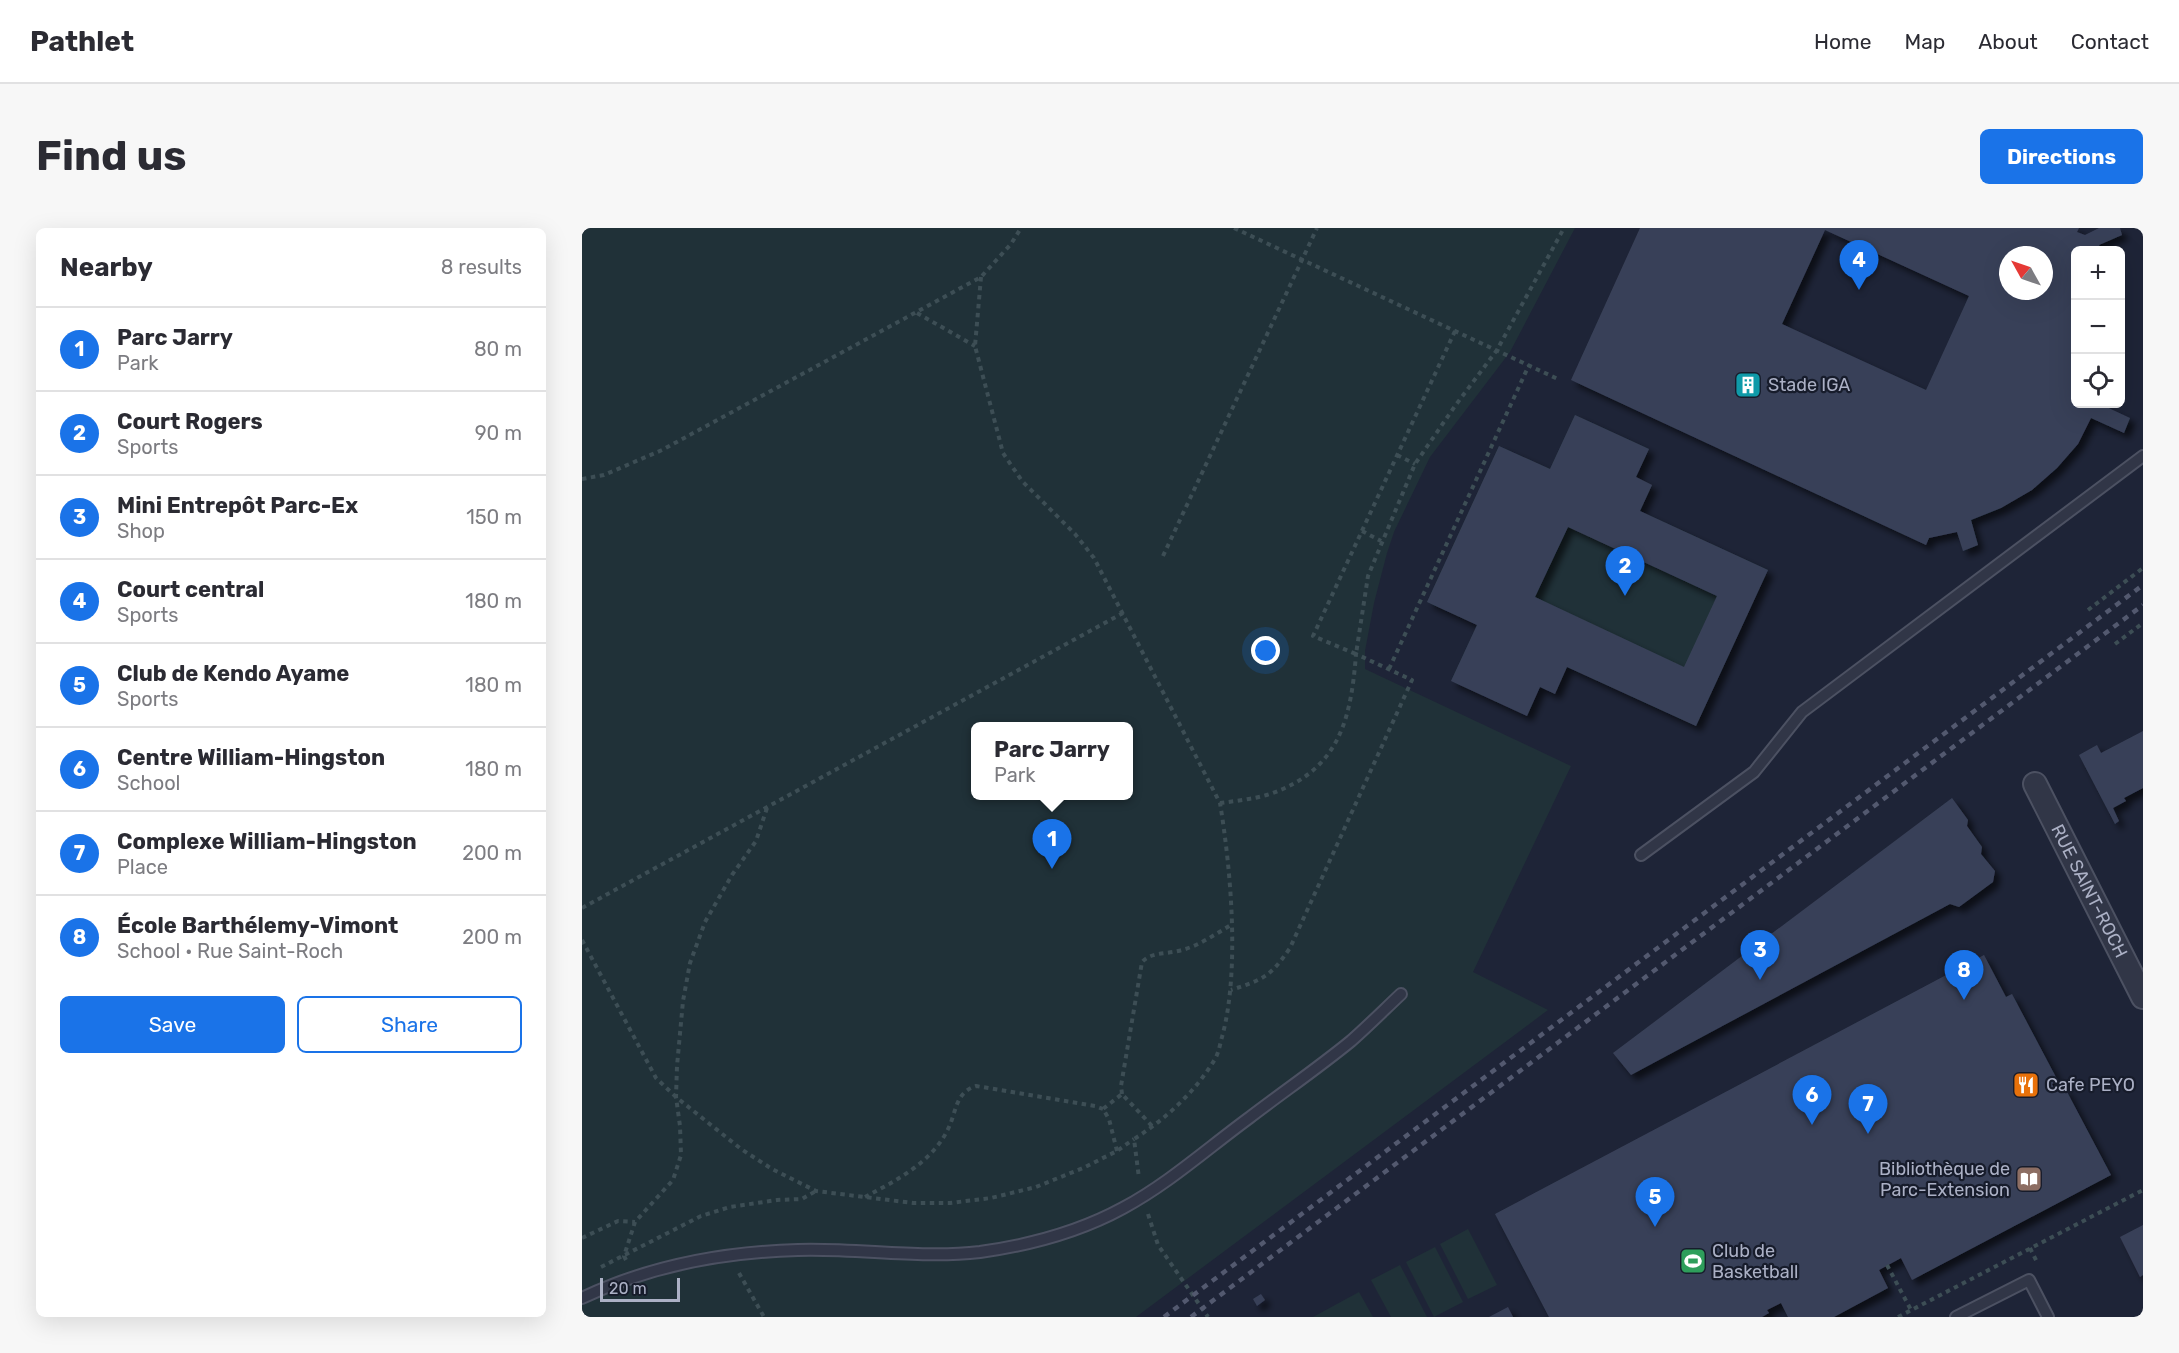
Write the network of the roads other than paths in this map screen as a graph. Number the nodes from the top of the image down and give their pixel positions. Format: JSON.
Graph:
{"nodes":[{"id":1,"x":2143,"y":456,"type":"edge"},
{"id":2,"x":2035,"y":784,"type":"dead end"},
{"id":3,"x":1641,"y":855,"type":"dead end"},
{"id":4,"x":1401,"y":994,"type":"dead end"},
{"id":5,"x":2143,"y":998,"type":"edge"},
{"id":6,"x":582,"y":1298,"type":"edge"},
{"id":7,"x":1956,"y":1317,"type":"edge"},
{"id":8,"x":2048,"y":1317,"type":"edge"}],
"edges":[{"from":1,"to":3,"type":"lane"},
{"from":2,"to":5,"type":"street","name":"RUE SAINT-ROCH"},
{"from":4,"to":6,"type":"lane"},
{"from":7,"to":8,"type":"lane"}]}
